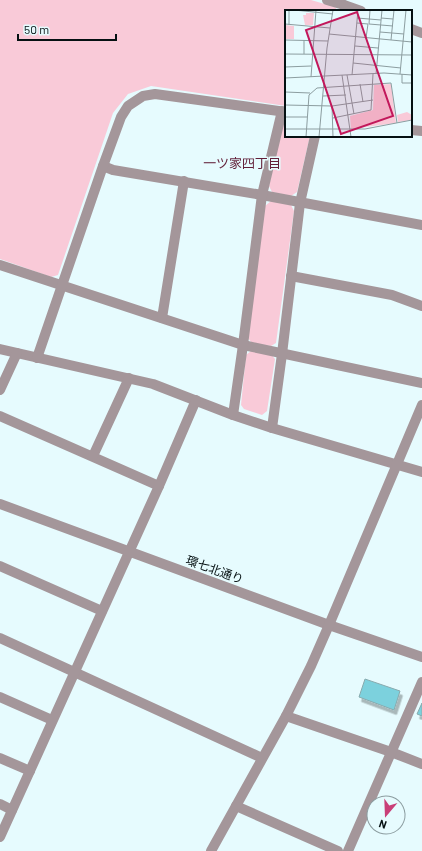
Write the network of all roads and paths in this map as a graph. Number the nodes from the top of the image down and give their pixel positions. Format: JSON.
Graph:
{"nodes":[{"id":1,"x":327,"y":0,"type":"edge"},
{"id":2,"x":344,"y":6,"type":"edge"},
{"id":3,"x":358,"y":10,"type":"edge"},
{"id":4,"x":412,"y":29,"type":"edge"},
{"id":5,"x":422,"y":33,"type":"edge"},
{"id":6,"x":284,"y":112,"type":"edge"},
{"id":7,"x":412,"y":130,"type":"edge"},
{"id":8,"x":422,"y":131,"type":"edge"},
{"id":9,"x":315,"y":137,"type":"edge"},
{"id":10,"x":103,"y":166,"type":"junction"},
{"id":11,"x":184,"y":181,"type":"junction"},
{"id":12,"x":262,"y":195,"type":"junction"},
{"id":13,"x":300,"y":202,"type":"junction"},
{"id":14,"x":422,"y":224,"type":"edge"},
{"id":15,"x":0,"y":265,"type":"edge"},
{"id":16,"x":292,"y":276,"type":"junction"},
{"id":17,"x":63,"y":285,"type":"junction"},
{"id":18,"x":422,"y":306,"type":"edge"},
{"id":19,"x":162,"y":318,"type":"junction"},
{"id":20,"x":243,"y":345,"type":"junction"},
{"id":21,"x":0,"y":349,"type":"edge"},
{"id":22,"x":17,"y":353,"type":"junction"},
{"id":23,"x":282,"y":354,"type":"junction"},
{"id":24,"x":38,"y":358,"type":"junction"},
{"id":25,"x":129,"y":378,"type":"junction"},
{"id":26,"x":422,"y":384,"type":"edge"},
{"id":27,"x":0,"y":390,"type":"edge"},
{"id":28,"x":196,"y":400,"type":"junction"},
{"id":29,"x":422,"y":405,"type":"edge"},
{"id":30,"x":233,"y":415,"type":"junction"},
{"id":31,"x":0,"y":416,"type":"edge"},
{"id":32,"x":272,"y":428,"type":"junction"},
{"id":33,"x":94,"y":456,"type":"junction"},
{"id":34,"x":396,"y":465,"type":"junction"},
{"id":35,"x":422,"y":472,"type":"edge"},
{"id":36,"x":159,"y":486,"type":"junction"},
{"id":37,"x":0,"y":504,"type":"edge"},
{"id":38,"x":129,"y":552,"type":"junction"},
{"id":39,"x":0,"y":566,"type":"edge"},
{"id":40,"x":102,"y":611,"type":"junction"},
{"id":41,"x":329,"y":625,"type":"junction"},
{"id":42,"x":0,"y":638,"type":"edge"},
{"id":43,"x":422,"y":657,"type":"edge"},
{"id":44,"x":74,"y":672,"type":"junction"},
{"id":45,"x":422,"y":682,"type":"edge"},
{"id":46,"x":0,"y":697,"type":"edge"},
{"id":47,"x":286,"y":716,"type":"junction"},
{"id":48,"x":52,"y":720,"type":"junction"},
{"id":49,"x":391,"y":752,"type":"junction"},
{"id":50,"x":0,"y":758,"type":"edge"},
{"id":51,"x":262,"y":758,"type":"junction"},
{"id":52,"x":422,"y":764,"type":"edge"},
{"id":53,"x":30,"y":771,"type":"junction"},
{"id":54,"x":0,"y":804,"type":"edge"},
{"id":55,"x":236,"y":806,"type":"junction"},
{"id":56,"x":12,"y":810,"type":"junction"},
{"id":57,"x":0,"y":837,"type":"edge"},
{"id":58,"x":211,"y":851,"type":"edge"},
{"id":59,"x":338,"y":851,"type":"edge"},
{"id":60,"x":348,"y":851,"type":"edge"}],
"edges":[{"from":1,"to":2,"type":"street"},
{"from":2,"to":3,"type":"street"},
{"from":4,"to":5,"type":"street"},
{"from":6,"to":10,"type":"street"},
{"from":6,"to":12,"type":"street"},
{"from":7,"to":8,"type":"street"},
{"from":9,"to":13,"type":"street"},
{"from":10,"to":11,"type":"street"},
{"from":10,"to":17,"type":"street"},
{"from":11,"to":12,"type":"street"},
{"from":11,"to":19,"type":"street"},
{"from":12,"to":13,"type":"street"},
{"from":12,"to":20,"type":"street"},
{"from":13,"to":14,"type":"street"},
{"from":13,"to":16,"type":"street"},
{"from":15,"to":17,"type":"street"},
{"from":16,"to":18,"type":"street"},
{"from":16,"to":23,"type":"street"},
{"from":17,"to":19,"type":"street"},
{"from":17,"to":24,"type":"street"},
{"from":19,"to":20,"type":"street"},
{"from":20,"to":23,"type":"street"},
{"from":20,"to":30,"type":"street"},
{"from":21,"to":22,"type":"street"},
{"from":22,"to":24,"type":"street"},
{"from":22,"to":27,"type":"street"},
{"from":23,"to":26,"type":"street"},
{"from":23,"to":32,"type":"street"},
{"from":24,"to":25,"type":"street"},
{"from":25,"to":28,"type":"street"},
{"from":25,"to":33,"type":"street"},
{"from":28,"to":30,"type":"street"},
{"from":28,"to":36,"type":"street"},
{"from":29,"to":34,"type":"street"},
{"from":30,"to":32,"type":"street"},
{"from":31,"to":33,"type":"street"},
{"from":32,"to":34,"type":"street"},
{"from":33,"to":36,"type":"street"},
{"from":34,"to":35,"type":"street"},
{"from":34,"to":41,"type":"street"},
{"from":36,"to":38,"type":"street"},
{"from":37,"to":38,"type":"street","name":"環七北通り"},
{"from":38,"to":40,"type":"street"},
{"from":38,"to":41,"type":"street","name":"環七北通り"},
{"from":39,"to":40,"type":"street"},
{"from":40,"to":44,"type":"street"},
{"from":41,"to":43,"type":"street","name":"環七北通り"},
{"from":41,"to":47,"type":"street"},
{"from":42,"to":44,"type":"street"},
{"from":44,"to":48,"type":"street"},
{"from":44,"to":51,"type":"street"},
{"from":45,"to":49,"type":"street"},
{"from":46,"to":48,"type":"street"},
{"from":47,"to":49,"type":"street"},
{"from":47,"to":51,"type":"street"},
{"from":48,"to":53,"type":"street"},
{"from":49,"to":52,"type":"street"},
{"from":49,"to":60,"type":"street"},
{"from":50,"to":53,"type":"street"},
{"from":51,"to":55,"type":"street"},
{"from":53,"to":56,"type":"street"},
{"from":54,"to":56,"type":"street"},
{"from":55,"to":58,"type":"street"},
{"from":55,"to":59,"type":"street"},
{"from":56,"to":57,"type":"street"}]}
